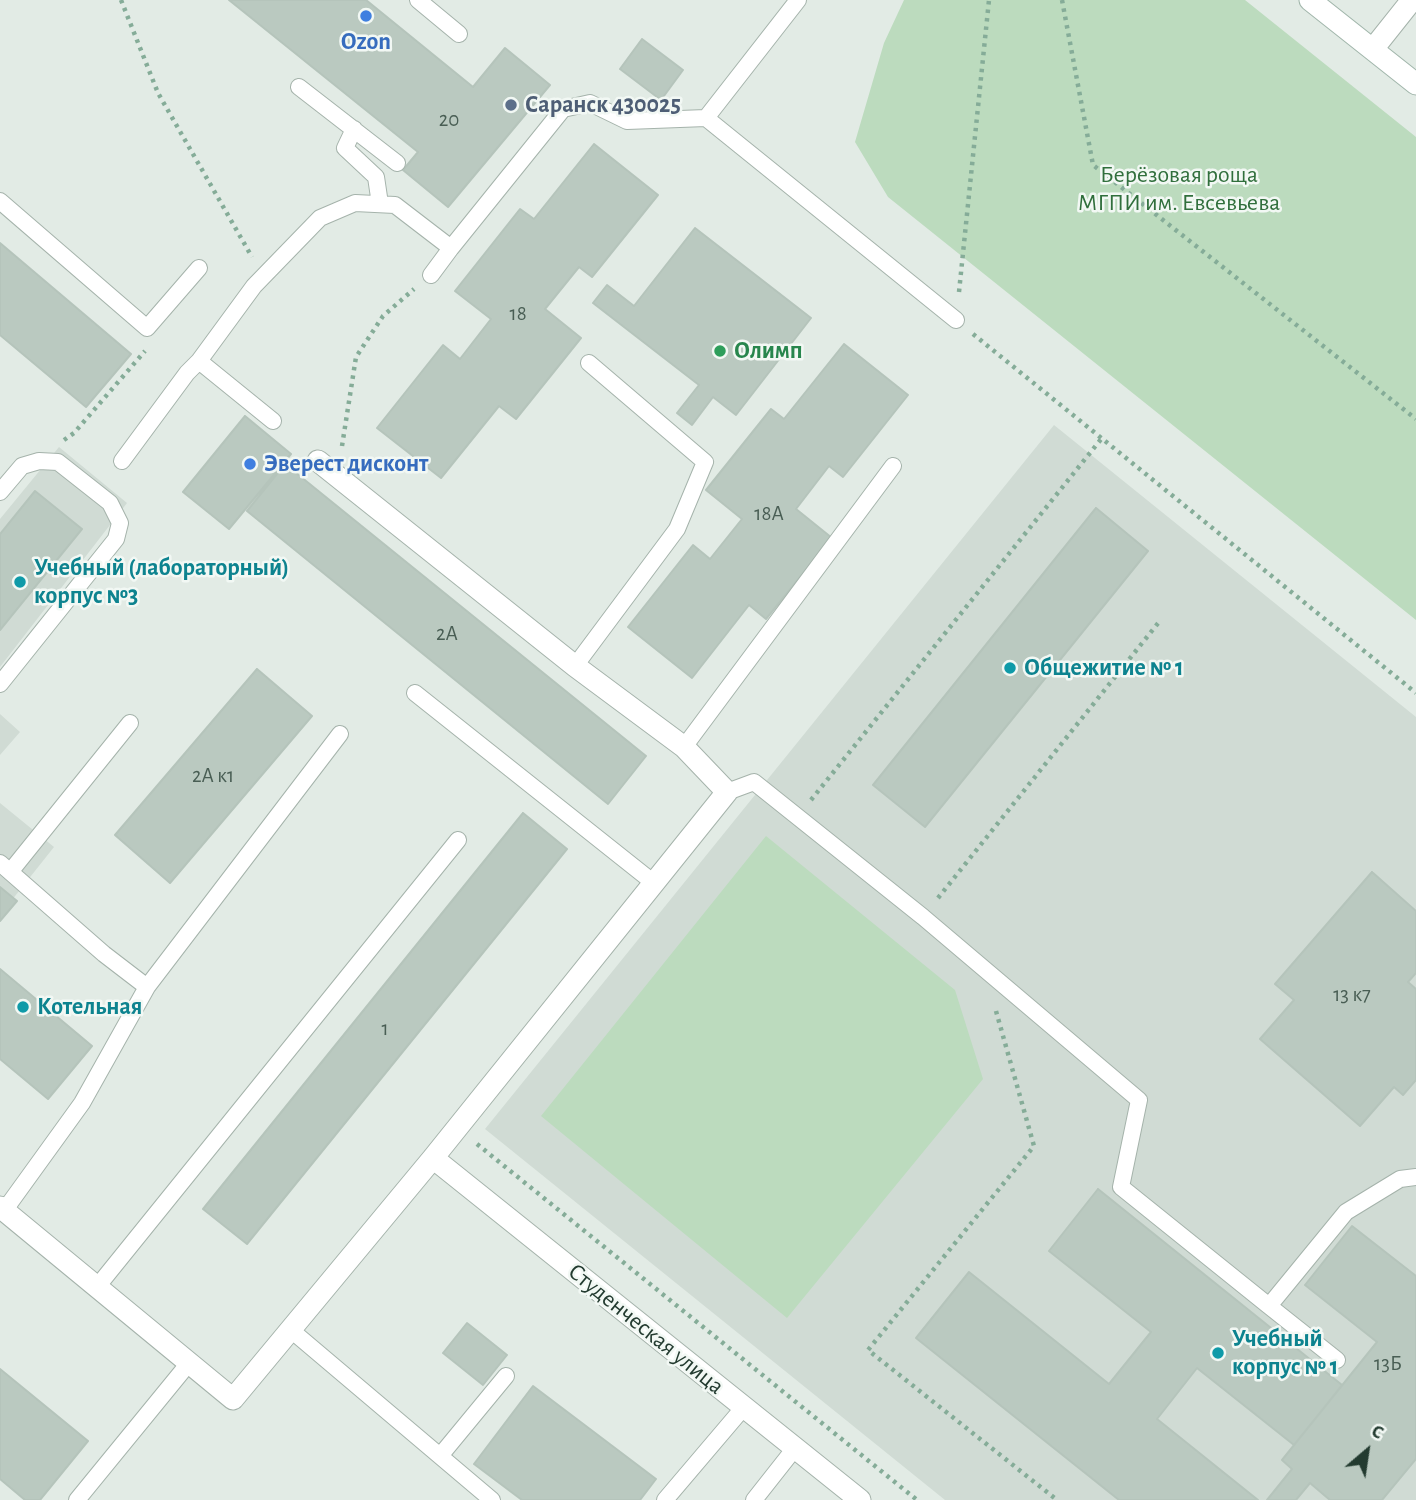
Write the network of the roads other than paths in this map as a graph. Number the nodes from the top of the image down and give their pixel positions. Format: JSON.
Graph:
{"nodes":[{"id":1,"x":418,"y":0,"type":"edge"},
{"id":2,"x":798,"y":0,"type":"edge"},
{"id":3,"x":1310,"y":0,"type":"edge"},
{"id":4,"x":1412,"y":0,"type":"edge"},
{"id":5,"x":459,"y":34,"type":"dead end"},
{"id":6,"x":1373,"y":49,"type":"junction"},
{"id":7,"x":1416,"y":84,"type":"edge"},
{"id":8,"x":299,"y":87,"type":"dead end"},
{"id":9,"x":706,"y":118,"type":"junction"},
{"id":10,"x":354,"y":129,"type":"junction"},
{"id":11,"x":397,"y":163,"type":"dead end"},
{"id":12,"x":0,"y":201,"type":"edge"},
{"id":13,"x":380,"y":204,"type":"junction"},
{"id":14,"x":452,"y":248,"type":"junction"},
{"id":15,"x":199,"y":268,"type":"dead end"},
{"id":16,"x":431,"y":275,"type":"road end"},
{"id":17,"x":956,"y":320,"type":"road end"},
{"id":18,"x":199,"y":361,"type":"junction"},
{"id":19,"x":589,"y":363,"type":"dead end"},
{"id":20,"x":273,"y":421,"type":"dead end"},
{"id":21,"x":122,"y":461,"type":"dead end"},
{"id":22,"x":318,"y":461,"type":"dead end"},
{"id":23,"x":893,"y":466,"type":"dead end"},
{"id":24,"x":0,"y":492,"type":"edge"},
{"id":25,"x":575,"y":666,"type":"junction"},
{"id":26,"x":0,"y":684,"type":"edge"},
{"id":27,"x":415,"y":692,"type":"dead end"},
{"id":28,"x":130,"y":723,"type":"dead end"},
{"id":29,"x":340,"y":734,"type":"dead end"},
{"id":30,"x":684,"y":747,"type":"junction"},
{"id":31,"x":727,"y":792,"type":"junction"},
{"id":32,"x":458,"y":840,"type":"dead end"},
{"id":33,"x":5,"y":867,"type":"edge"},
{"id":34,"x":654,"y":883,"type":"junction"},
{"id":35,"x":147,"y":987,"type":"junction"},
{"id":36,"x":433,"y":1158,"type":"junction"},
{"id":37,"x":1416,"y":1177,"type":"edge"},
{"id":38,"x":2,"y":1209,"type":"edge"},
{"id":39,"x":97,"y":1287,"type":"junction"},
{"id":40,"x":1269,"y":1306,"type":"junction"},
{"id":41,"x":290,"y":1330,"type":"junction"},
{"id":42,"x":1337,"y":1360,"type":"dead end"},
{"id":43,"x":189,"y":1363,"type":"junction"},
{"id":44,"x":506,"y":1376,"type":"dead end"},
{"id":45,"x":744,"y":1407,"type":"junction"},
{"id":46,"x":795,"y":1448,"type":"junction"},
{"id":47,"x":440,"y":1456,"type":"junction"},
{"id":48,"x":77,"y":1500,"type":"edge"},
{"id":49,"x":492,"y":1500,"type":"edge"},
{"id":50,"x":665,"y":1500,"type":"edge"},
{"id":51,"x":754,"y":1500,"type":"edge"},
{"id":52,"x":860,"y":1500,"type":"edge"}],
"edges":[{"from":1,"to":5,"type":"lane"},
{"from":2,"to":9,"type":"lane"},
{"from":3,"to":6,"type":"street"},
{"from":4,"to":6,"type":"street"},
{"from":6,"to":7,"type":"street"},
{"from":8,"to":10,"type":"lane"},
{"from":9,"to":14,"type":"lane"},
{"from":9,"to":17,"type":"lane"},
{"from":10,"to":11,"type":"lane"},
{"from":10,"to":13,"type":"lane"},
{"from":12,"to":15,"type":"lane"},
{"from":13,"to":14,"type":"lane"},
{"from":13,"to":18,"type":"lane"},
{"from":14,"to":16,"type":"lane"},
{"from":18,"to":20,"type":"lane"},
{"from":18,"to":21,"type":"lane"},
{"from":19,"to":25,"type":"lane"},
{"from":22,"to":25,"type":"street"},
{"from":23,"to":30,"type":"lane"},
{"from":24,"to":26,"type":"lane"},
{"from":25,"to":30,"type":"street"},
{"from":27,"to":34,"type":"lane"},
{"from":28,"to":33,"type":"lane"},
{"from":29,"to":35,"type":"lane"},
{"from":30,"to":31,"type":"street"},
{"from":31,"to":34,"type":"street"},
{"from":31,"to":40,"type":"lane"},
{"from":32,"to":39,"type":"lane"},
{"from":33,"to":35,"type":"lane"},
{"from":34,"to":36,"type":"street"},
{"from":35,"to":38,"type":"lane"},
{"from":36,"to":41,"type":"street"},
{"from":36,"to":45,"type":"street","name":"Студенческая улица"},
{"from":37,"to":40,"type":"lane"},
{"from":38,"to":39,"type":"street"},
{"from":39,"to":43,"type":"street"},
{"from":40,"to":42,"type":"lane"},
{"from":41,"to":43,"type":"street"},
{"from":41,"to":47,"type":"lane"},
{"from":43,"to":48,"type":"lane"},
{"from":44,"to":47,"type":"lane"},
{"from":45,"to":46,"type":"street","name":"Студенческая улица"},
{"from":45,"to":50,"type":"lane"},
{"from":46,"to":51,"type":"lane"},
{"from":46,"to":52,"type":"street","name":"Студенческая улица"},
{"from":47,"to":49,"type":"lane"}]}
